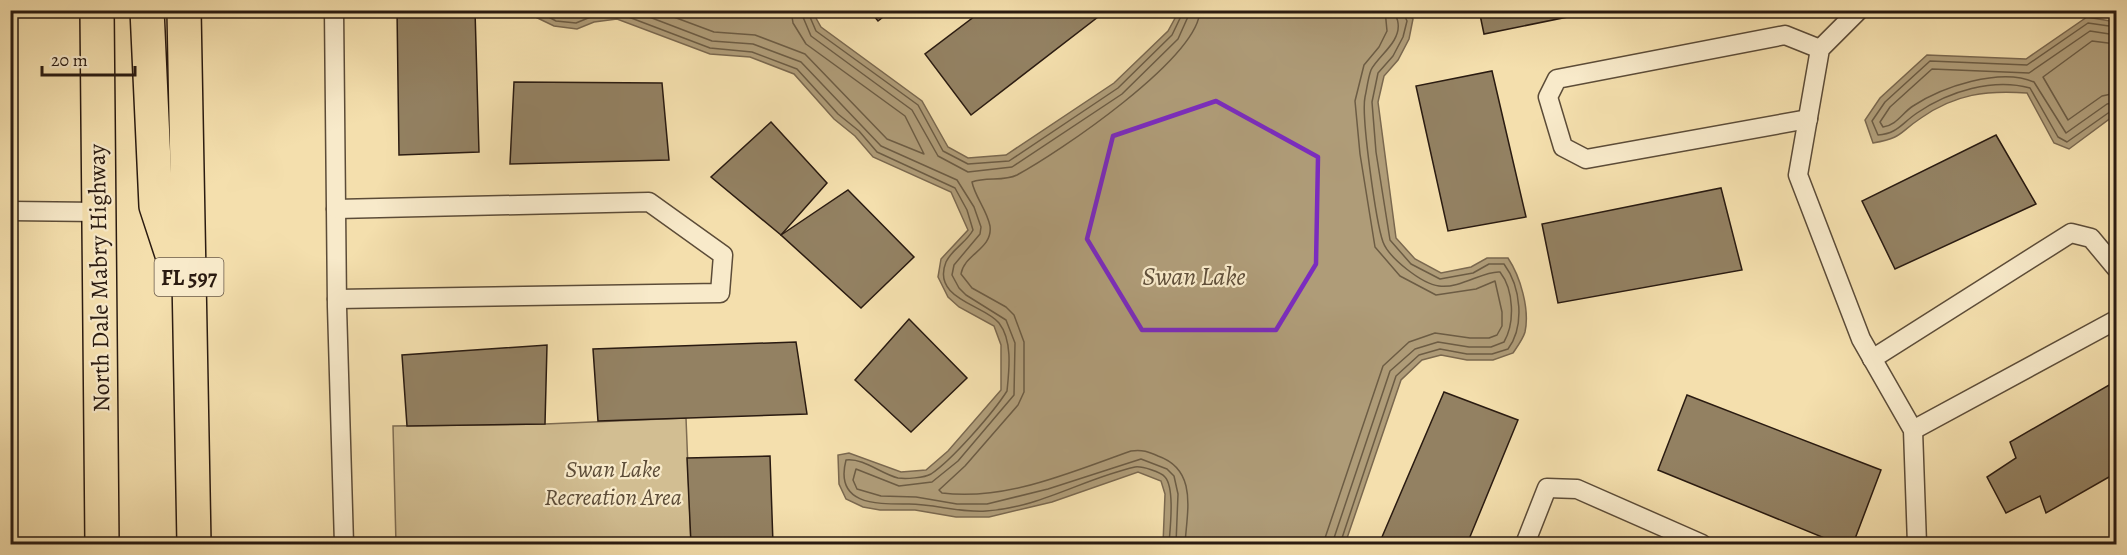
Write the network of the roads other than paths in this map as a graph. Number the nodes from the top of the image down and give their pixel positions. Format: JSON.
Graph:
{"nodes":[{"id":1,"x":97,"y":10,"type":"edge"},
{"id":2,"x":147,"y":10,"type":"edge"},
{"id":3,"x":184,"y":10,"type":"edge"},
{"id":4,"x":334,"y":10,"type":"edge"},
{"id":5,"x":1859,"y":10,"type":"edge"},
{"id":6,"x":1820,"y":49,"type":"junction"},
{"id":7,"x":1808,"y":119,"type":"junction"},
{"id":8,"x":336,"y":209,"type":"junction"},
{"id":9,"x":10,"y":211,"type":"edge"},
{"id":10,"x":99,"y":212,"type":"junction"},
{"id":11,"x":2116,"y":268,"type":"edge"},
{"id":12,"x":337,"y":299,"type":"junction"},
{"id":13,"x":190,"y":309,"type":"junction"},
{"id":14,"x":2116,"y":320,"type":"edge"},
{"id":15,"x":1872,"y":359,"type":"junction"},
{"id":16,"x":1914,"y":429,"type":"junction"},
{"id":17,"x":102,"y":544,"type":"edge"},
{"id":18,"x":194,"y":544,"type":"edge"},
{"id":19,"x":344,"y":544,"type":"edge"},
{"id":20,"x":1525,"y":544,"type":"edge"},
{"id":21,"x":1702,"y":544,"type":"edge"},
{"id":22,"x":1917,"y":544,"type":"edge"}],
"edges":[{"from":1,"to":10,"type":"main road","name":"North Dale Mabry Highway"},
{"from":2,"to":13,"type":"main road"},
{"from":3,"to":13,"type":"main road","number":"FL 597"},
{"from":4,"to":8,"type":"lane"},
{"from":5,"to":6,"type":"lane"},
{"from":6,"to":7,"type":"lane"},
{"from":6,"to":7,"type":"lane"},
{"from":7,"to":15,"type":"lane"},
{"from":8,"to":12,"type":"lane"},
{"from":8,"to":12,"type":"lane"},
{"from":9,"to":10,"type":"lane"},
{"from":10,"to":17,"type":"main road","name":"North Dale Mabry Highway"},
{"from":11,"to":15,"type":"lane"},
{"from":12,"to":19,"type":"lane"},
{"from":13,"to":18,"type":"main road","number":"FL 597"},
{"from":14,"to":16,"type":"lane"},
{"from":15,"to":16,"type":"lane"},
{"from":16,"to":22,"type":"lane"},
{"from":20,"to":21,"type":"lane"}]}
